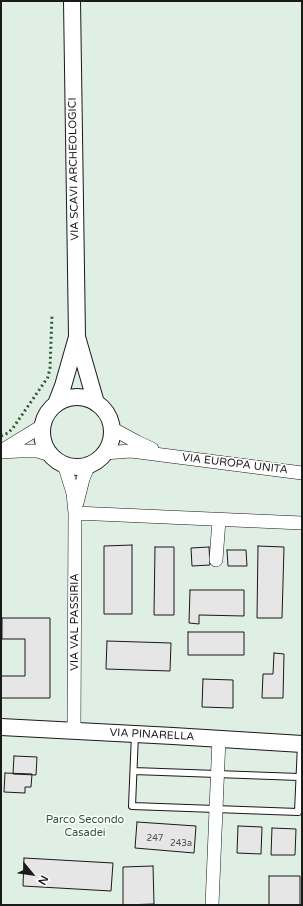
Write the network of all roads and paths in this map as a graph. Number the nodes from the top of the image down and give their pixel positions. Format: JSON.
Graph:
{"nodes":[{"id":1,"x":72,"y":1,"type":"edge"},
{"id":2,"x":77,"y":337,"type":"junction"},
{"id":3,"x":96,"y":403,"type":"junction"},
{"id":4,"x":56,"y":404,"type":"junction"},
{"id":5,"x":42,"y":426,"type":"junction"},
{"id":6,"x":111,"y":428,"type":"junction"},
{"id":7,"x":1,"y":452,"type":"edge"},
{"id":8,"x":104,"y":453,"type":"junction"},
{"id":9,"x":168,"y":456,"type":"junction"},
{"id":10,"x":57,"y":460,"type":"junction"},
{"id":11,"x":89,"y":464,"type":"junction"},
{"id":12,"x":302,"y":473,"type":"edge"},
{"id":13,"x":76,"y":513,"type":"junction"},
{"id":14,"x":219,"y":520,"type":"junction"},
{"id":15,"x":302,"y":523,"type":"edge"},
{"id":16,"x":216,"y":560,"type":"dead end"},
{"id":17,"x":1,"y":727,"type":"edge"},
{"id":18,"x":74,"y":731,"type":"junction"},
{"id":19,"x":135,"y":733,"type":"junction"},
{"id":20,"x":219,"y":738,"type":"junction"},
{"id":21,"x":301,"y":744,"type":"edge"},
{"id":22,"x":134,"y":771,"type":"junction"},
{"id":23,"x":218,"y":774,"type":"junction"},
{"id":24,"x":299,"y":776,"type":"junction"},
{"id":25,"x":216,"y":809,"type":"junction"},
{"id":26,"x":212,"y":905,"type":"edge"}],
"edges":[{"from":1,"to":2,"type":"street","name":"VIA SCAVI ARCHEOLOGICI"},
{"from":2,"to":3,"type":"street","name":"VIA SCAVI ARCHEOLOGICI"},
{"from":2,"to":4,"type":"street","name":"VIA SCAVI ARCHEOLOGICI"},
{"from":3,"to":4,"type":"street"},
{"from":3,"to":6,"type":"street"},
{"from":4,"to":5,"type":"street"},
{"from":5,"to":7,"type":"street"},
{"from":5,"to":10,"type":"street"},
{"from":6,"to":8,"type":"street"},
{"from":6,"to":9,"type":"street","name":"VIA EUROPA UNITA"},
{"from":7,"to":10,"type":"street"},
{"from":8,"to":9,"type":"street","name":"VIA EUROPA UNITA"},
{"from":8,"to":11,"type":"street"},
{"from":9,"to":12,"type":"street","name":"VIA EUROPA UNITA"},
{"from":10,"to":11,"type":"street"},
{"from":10,"to":13,"type":"street","name":"VIA VAL PASSIRIA"},
{"from":11,"to":13,"type":"street","name":"VIA VAL PASSIRIA"},
{"from":13,"to":14,"type":"street"},
{"from":13,"to":18,"type":"street","name":"VIA VAL PASSIRIA"},
{"from":14,"to":15,"type":"street"},
{"from":14,"to":16,"type":"street"},
{"from":17,"to":18,"type":"street","name":"VIA PINARELLA"},
{"from":18,"to":19,"type":"street","name":"VIA PINARELLA"},
{"from":19,"to":20,"type":"street","name":"VIA PINARELLA"},
{"from":19,"to":22,"type":"lane"},
{"from":20,"to":21,"type":"street","name":"VIA PINARELLA"},
{"from":20,"to":23,"type":"street"},
{"from":21,"to":24,"type":"lane"},
{"from":22,"to":23,"type":"lane"},
{"from":22,"to":25,"type":"lane"},
{"from":23,"to":24,"type":"lane"},
{"from":23,"to":25,"type":"street"},
{"from":24,"to":25,"type":"lane"},
{"from":25,"to":26,"type":"street"}]}
